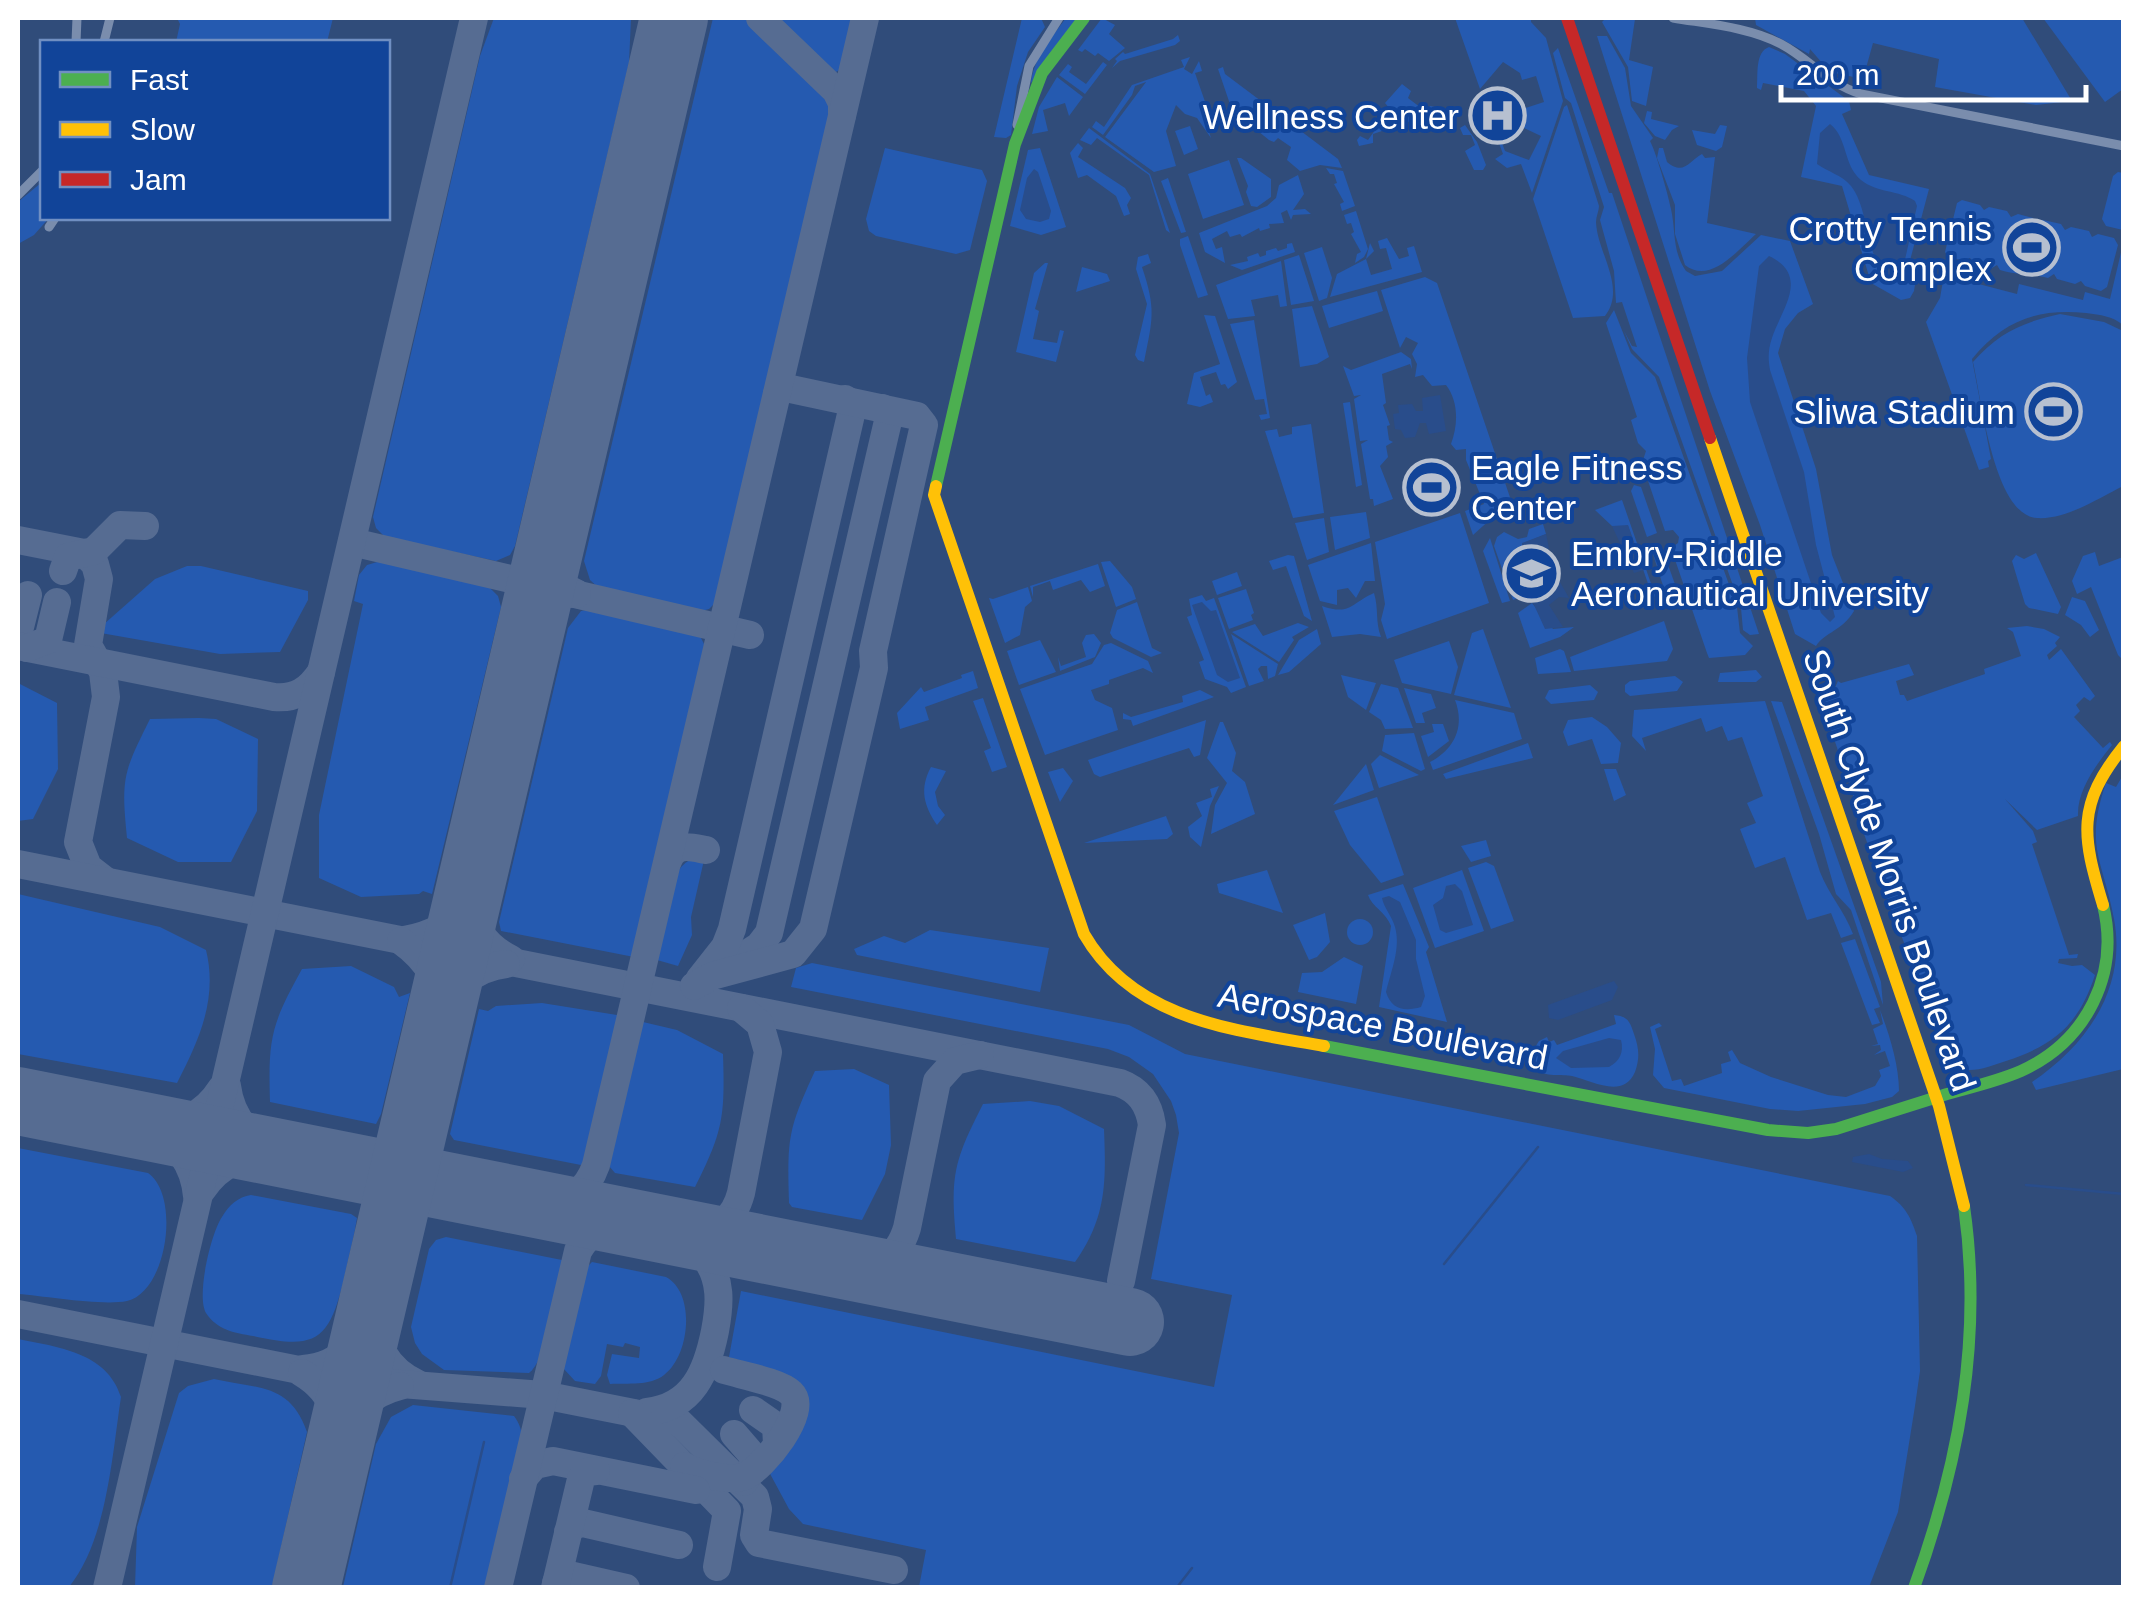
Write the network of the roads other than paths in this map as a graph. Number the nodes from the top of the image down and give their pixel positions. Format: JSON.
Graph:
{"nodes":[{"id":1,"x":1059,"y":18,"type":"edge"},
{"id":2,"x":1084,"y":18,"type":"edge"},
{"id":3,"x":1567,"y":18,"type":"edge"},
{"id":4,"x":1672,"y":18,"type":"edge"},
{"id":5,"x":1015,"y":144,"type":"junction"},
{"id":6,"x":2124,"y":146,"type":"edge"},
{"id":7,"x":40,"y":173,"type":"edge"},
{"id":8,"x":18,"y":195,"type":"edge"},
{"id":9,"x":2124,"y":746,"type":"edge"},
{"id":10,"x":1936,"y":1099,"type":"junction"},
{"id":11,"x":1914,"y":1588,"type":"edge"}],
"edges":[{"from":1,"to":5,"type":"street","name":"Aerospace Boulevard"},
{"from":2,"to":5,"type":"street","name":"Aerospace Boulevard"},
{"from":3,"to":10,"type":"street","name":"South Clyde Morris Boulevard"},
{"from":4,"to":6,"type":"street"},
{"from":5,"to":10,"type":"street","name":"Aerospace Boulevard"},
{"from":7,"to":8,"type":"street"},
{"from":9,"to":10,"type":"street","name":"Aerospace Boulevard"},
{"from":10,"to":11,"type":"street","name":"South Clyde Morris Boulevard"}]}
